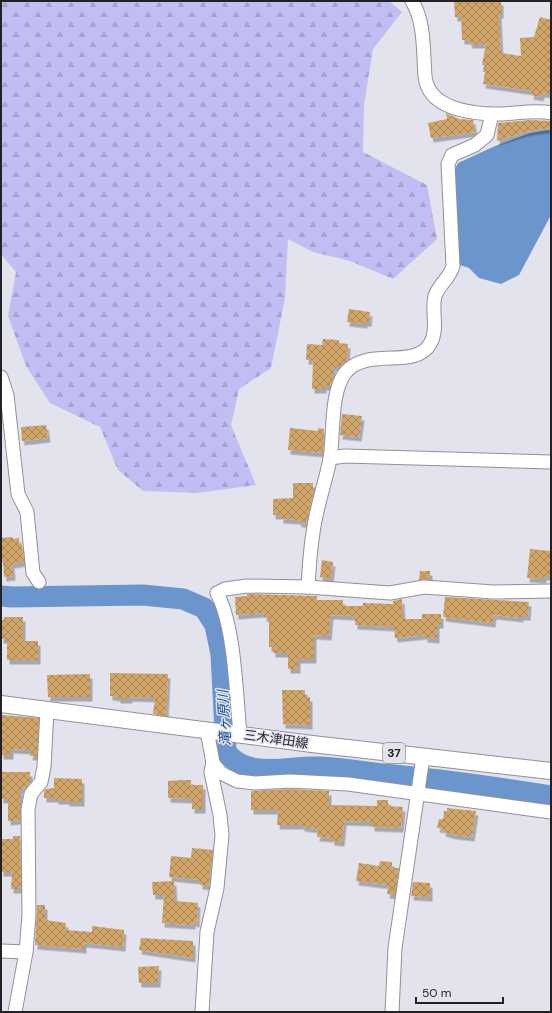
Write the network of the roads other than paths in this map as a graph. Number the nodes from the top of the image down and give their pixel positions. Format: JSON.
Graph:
{"nodes":[{"id":1,"x":412,"y":1,"type":"edge"},
{"id":2,"x":551,"y":113,"type":"edge"},
{"id":3,"x":492,"y":114,"type":"junction"},
{"id":4,"x":1,"y":377,"type":"edge"},
{"id":5,"x":330,"y":458,"type":"junction"},
{"id":6,"x":551,"y":462,"type":"edge"},
{"id":7,"x":39,"y":582,"type":"dead end"},
{"id":8,"x":308,"y":587,"type":"junction"},
{"id":9,"x":551,"y":591,"type":"edge"},
{"id":10,"x":1,"y":704,"type":"edge"},
{"id":11,"x":47,"y":710,"type":"junction"},
{"id":12,"x":212,"y":730,"type":"junction"},
{"id":13,"x":238,"y":734,"type":"junction"},
{"id":14,"x":422,"y":760,"type":"junction"},
{"id":15,"x":213,"y":763,"type":"junction"},
{"id":16,"x":551,"y":771,"type":"edge"},
{"id":17,"x":418,"y":792,"type":"junction"},
{"id":18,"x":551,"y":812,"type":"edge"},
{"id":19,"x":1,"y":951,"type":"edge"},
{"id":20,"x":26,"y":952,"type":"junction"},
{"id":21,"x":15,"y":1012,"type":"edge"},
{"id":22,"x":202,"y":1012,"type":"edge"},
{"id":23,"x":392,"y":1012,"type":"edge"}],
"edges":[{"from":1,"to":3,"type":"street"},
{"from":2,"to":3,"type":"street"},
{"from":3,"to":5,"type":"street"},
{"from":4,"to":7,"type":"street"},
{"from":5,"to":6,"type":"street"},
{"from":5,"to":8,"type":"street"},
{"from":8,"to":9,"type":"street"},
{"from":8,"to":13,"type":"street"},
{"from":10,"to":11,"type":"main road","name":"三木津田線","number":"37"},
{"from":11,"to":12,"type":"main road","name":"三木津田線","number":"37"},
{"from":11,"to":20,"type":"street"},
{"from":12,"to":13,"type":"main road","name":"三木津田線","number":"37"},
{"from":12,"to":15,"type":"street"},
{"from":13,"to":14,"type":"main road","name":"三木津田線","number":"37"},
{"from":14,"to":16,"type":"main road","name":"三木津田線","number":"37"},
{"from":14,"to":17,"type":"street"},
{"from":15,"to":17,"type":"street"},
{"from":15,"to":22,"type":"street"},
{"from":17,"to":18,"type":"street"},
{"from":17,"to":23,"type":"street"},
{"from":19,"to":20,"type":"street"},
{"from":20,"to":21,"type":"street"}]}
